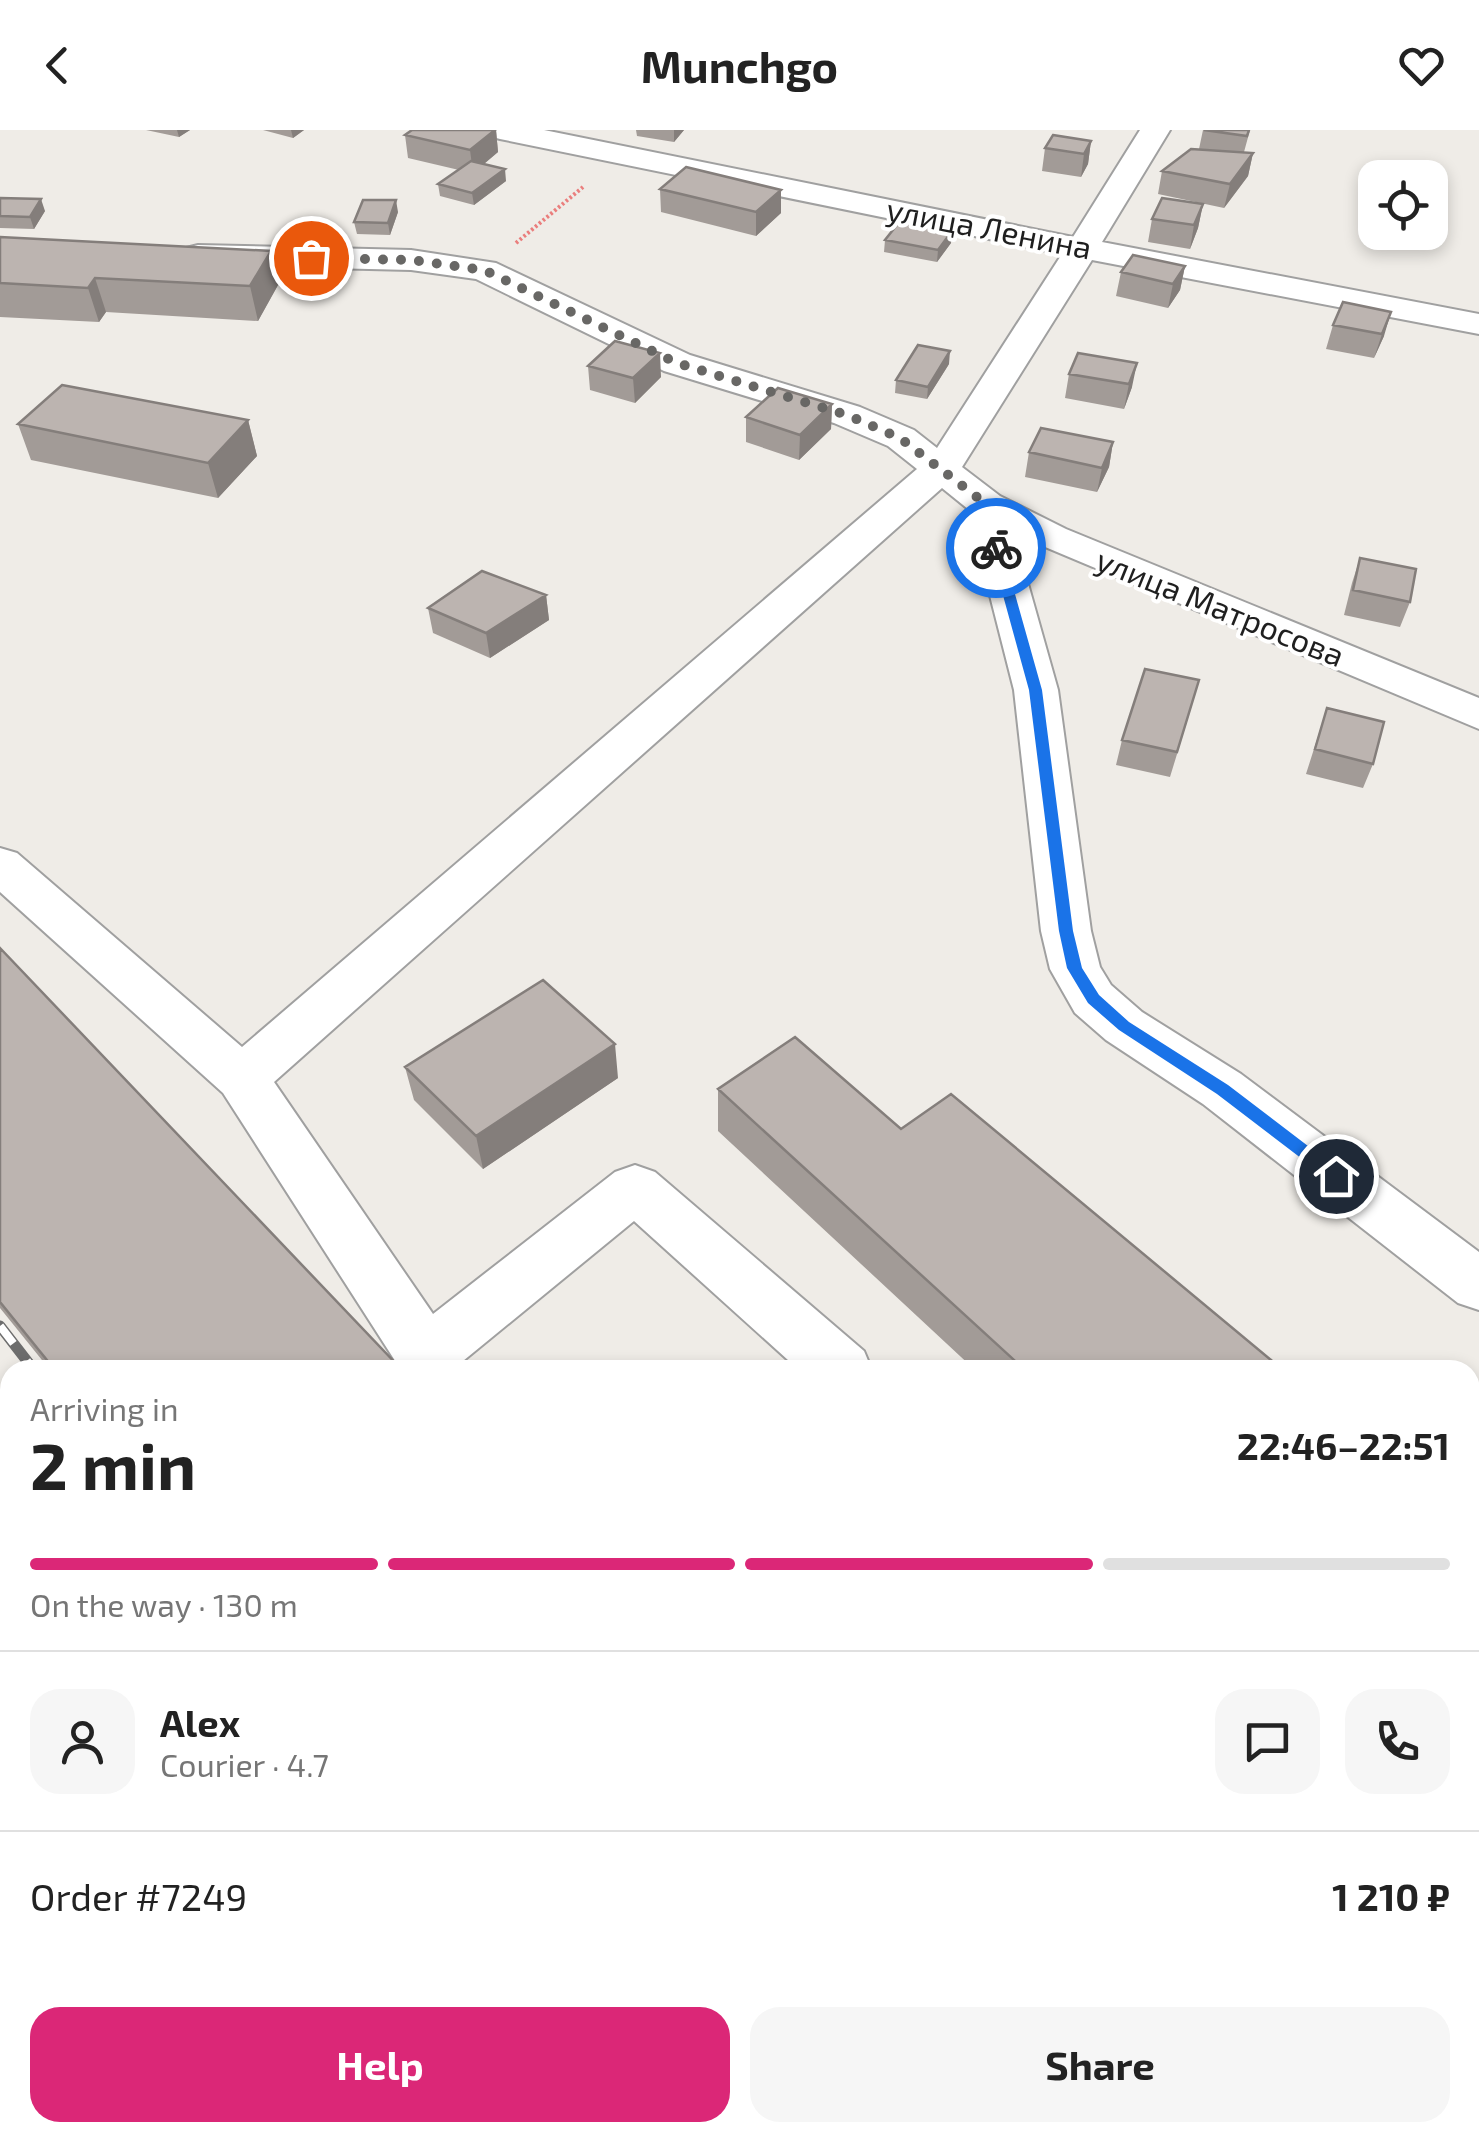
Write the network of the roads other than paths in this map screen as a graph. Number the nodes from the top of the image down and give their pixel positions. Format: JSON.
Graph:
{"nodes":[{"id":1,"x":500,"y":130,"type":"edge"},
{"id":2,"x":1154,"y":130,"type":"edge"},
{"id":3,"x":582,"y":138,"type":"edge"},
{"id":4,"x":1079,"y":248,"type":"junction"},
{"id":5,"x":169,"y":255,"type":"edge"},
{"id":6,"x":1479,"y":324,"type":"edge"},
{"id":7,"x":942,"y":468,"type":"junction"},
{"id":8,"x":986,"y":504,"type":"junction"},
{"id":9,"x":1479,"y":715,"type":"edge"},
{"id":10,"x":0,"y":865,"type":"edge"},
{"id":11,"x":242,"y":1078,"type":"junction"},
{"id":12,"x":1479,"y":1285,"type":"edge"},
{"id":13,"x":429,"y":1360,"type":"edge"},
{"id":14,"x":434,"y":1360,"type":"edge"},
{"id":15,"x":831,"y":1360,"type":"edge"}],
"edges":[{"from":1,"to":3,"type":"street","name":"улица Ленина"},
{"from":2,"to":4,"type":"street"},
{"from":3,"to":4,"type":"street","name":"улица Ленина"},
{"from":4,"to":6,"type":"street","name":"улица Ленина"},
{"from":4,"to":7,"type":"street"},
{"from":5,"to":7,"type":"street","name":"улица Матросова"},
{"from":7,"to":8,"type":"street","name":"улица Матросова"},
{"from":7,"to":11,"type":"street"},
{"from":8,"to":9,"type":"street","name":"улица Матросова"},
{"from":8,"to":12,"type":"street"},
{"from":10,"to":11,"type":"street"},
{"from":11,"to":13,"type":"street"},
{"from":14,"to":15,"type":"street"}]}
